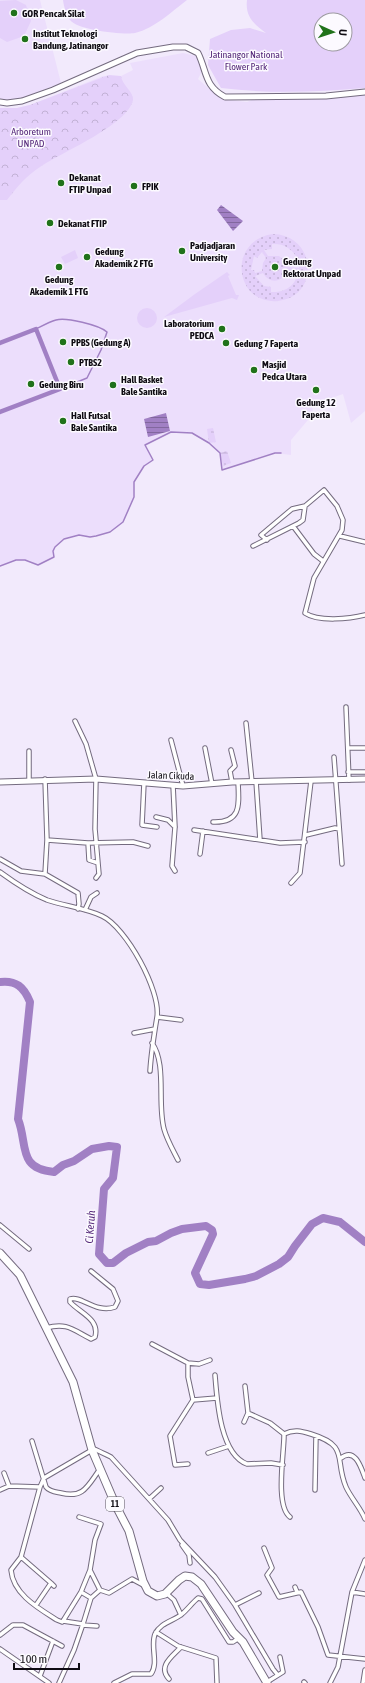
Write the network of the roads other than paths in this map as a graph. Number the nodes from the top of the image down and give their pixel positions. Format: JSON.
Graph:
{"nodes":[{"id":1,"x":365,"y":92,"type":"edge"},
{"id":2,"x":0,"y":102,"type":"edge"},
{"id":3,"x":305,"y":506,"type":"junction"},
{"id":4,"x":293,"y":526,"type":"junction"},
{"id":5,"x":340,"y":536,"type":"junction"},
{"id":6,"x":267,"y":540,"type":"junction"},
{"id":7,"x":365,"y":542,"type":"edge"},
{"id":8,"x":253,"y":546,"type":"dead end"},
{"id":9,"x":323,"y":561,"type":"junction"},
{"id":10,"x":365,"y":615,"type":"edge"},
{"id":11,"x":346,"y":707,"type":"dead end"},
{"id":12,"x":75,"y":721,"type":"dead end"},
{"id":13,"x":246,"y":723,"type":"dead end"},
{"id":14,"x":171,"y":740,"type":"dead end"},
{"id":15,"x":205,"y":748,"type":"dead end"},
{"id":16,"x":348,"y":748,"type":"junction"},
{"id":17,"x":365,"y":748,"type":"edge"},
{"id":18,"x":232,"y":750,"type":"dead end"},
{"id":19,"x":29,"y":751,"type":"dead end"},
{"id":20,"x":334,"y":757,"type":"dead end"},
{"id":21,"x":348,"y":772,"type":"junction"},
{"id":22,"x":365,"y":772,"type":"edge"},
{"id":23,"x":96,"y":779,"type":"junction"},
{"id":24,"x":365,"y":779,"type":"edge"},
{"id":25,"x":29,"y":780,"type":"junction"},
{"id":26,"x":45,"y":780,"type":"junction"},
{"id":27,"x":336,"y":780,"type":"junction"},
{"id":28,"x":349,"y":780,"type":"junction"},
{"id":29,"x":311,"y":781,"type":"junction"},
{"id":30,"x":0,"y":782,"type":"edge"},
{"id":31,"x":235,"y":782,"type":"junction"},
{"id":32,"x":254,"y":782,"type":"junction"},
{"id":33,"x":144,"y":783,"type":"junction"},
{"id":34,"x":212,"y":784,"type":"junction"},
{"id":35,"x":173,"y":785,"type":"junction"},
{"id":36,"x":183,"y":786,"type":"junction"},
{"id":37,"x":156,"y":817,"type":"dead end"},
{"id":38,"x":213,"y":822,"type":"dead end"},
{"id":39,"x":157,"y":827,"type":"dead end"},
{"id":40,"x":175,"y":827,"type":"junction"},
{"id":41,"x":339,"y":829,"type":"junction"},
{"id":42,"x":194,"y":830,"type":"dead end"},
{"id":43,"x":202,"y":831,"type":"junction"},
{"id":44,"x":306,"y":835,"type":"junction"},
{"id":45,"x":47,"y":840,"type":"junction"},
{"id":46,"x":260,"y":840,"type":"junction"},
{"id":47,"x":305,"y":842,"type":"junction"},
{"id":48,"x":97,"y":843,"type":"junction"},
{"id":49,"x":88,"y":844,"type":"junction"},
{"id":50,"x":148,"y":846,"type":"dead end"},
{"id":51,"x":200,"y":854,"type":"dead end"},
{"id":52,"x":0,"y":860,"type":"edge"},
{"id":53,"x":98,"y":863,"type":"junction"},
{"id":54,"x":342,"y":864,"type":"dead end"},
{"id":55,"x":175,"y":871,"type":"dead end"},
{"id":56,"x":0,"y":872,"type":"edge"},
{"id":57,"x":45,"y":874,"type":"junction"},
{"id":58,"x":96,"y":878,"type":"dead end"},
{"id":59,"x":291,"y":883,"type":"dead end"},
{"id":60,"x":97,"y":893,"type":"dead end"},
{"id":61,"x":78,"y":909,"type":"junction"},
{"id":62,"x":85,"y":910,"type":"junction"},
{"id":63,"x":157,"y":1016,"type":"junction"},
{"id":64,"x":181,"y":1020,"type":"dead end"},
{"id":65,"x":155,"y":1029,"type":"junction"},
{"id":66,"x":134,"y":1033,"type":"dead end"},
{"id":67,"x":152,"y":1043,"type":"junction"},
{"id":68,"x":150,"y":1071,"type":"dead end"},
{"id":69,"x":178,"y":1160,"type":"dead end"},
{"id":70,"x":0,"y":1225,"type":"edge"},
{"id":71,"x":29,"y":1249,"type":"dead end"},
{"id":72,"x":0,"y":1255,"type":"edge"},
{"id":73,"x":91,"y":1271,"type":"dead end"},
{"id":74,"x":46,"y":1328,"type":"junction"},
{"id":75,"x":152,"y":1344,"type":"dead end"},
{"id":76,"x":210,"y":1360,"type":"dead end"},
{"id":77,"x":188,"y":1364,"type":"junction"},
{"id":78,"x":215,"y":1375,"type":"dead end"},
{"id":79,"x":245,"y":1386,"type":"dead end"},
{"id":80,"x":217,"y":1398,"type":"junction"},
{"id":81,"x":193,"y":1400,"type":"junction"},
{"id":82,"x":248,"y":1413,"type":"junction"},
{"id":83,"x":244,"y":1422,"type":"dead end"},
{"id":84,"x":284,"y":1434,"type":"junction"},
{"id":85,"x":316,"y":1436,"type":"junction"},
{"id":86,"x":32,"y":1441,"type":"dead end"},
{"id":87,"x":229,"y":1446,"type":"junction"},
{"id":88,"x":92,"y":1449,"type":"junction"},
{"id":89,"x":208,"y":1453,"type":"dead end"},
{"id":90,"x":340,"y":1458,"type":"junction"},
{"id":91,"x":188,"y":1464,"type":"dead end"},
{"id":92,"x":283,"y":1465,"type":"junction"},
{"id":93,"x":100,"y":1469,"type":"junction"},
{"id":94,"x":4,"y":1473,"type":"dead end"},
{"id":95,"x":44,"y":1478,"type":"junction"},
{"id":96,"x":365,"y":1478,"type":"edge"},
{"id":97,"x":9,"y":1486,"type":"junction"},
{"id":98,"x":40,"y":1487,"type":"junction"},
{"id":99,"x":161,"y":1488,"type":"dead end"},
{"id":100,"x":0,"y":1490,"type":"edge"},
{"id":101,"x":315,"y":1490,"type":"dead end"},
{"id":102,"x":148,"y":1498,"type":"junction"},
{"id":103,"x":365,"y":1505,"type":"edge"},
{"id":104,"x":360,"y":1508,"type":"junction"},
{"id":105,"x":79,"y":1517,"type":"dead end"},
{"id":106,"x":290,"y":1517,"type":"dead end"},
{"id":107,"x":365,"y":1519,"type":"edge"},
{"id":108,"x":180,"y":1540,"type":"junction"},
{"id":109,"x":264,"y":1548,"type":"dead end"},
{"id":110,"x":21,"y":1557,"type":"junction"},
{"id":111,"x":365,"y":1560,"type":"edge"},
{"id":112,"x":190,"y":1564,"type":"dead end"},
{"id":113,"x":364,"y":1565,"type":"edge"},
{"id":114,"x":90,"y":1570,"type":"junction"},
{"id":115,"x":146,"y":1587,"type":"junction"},
{"id":116,"x":295,"y":1587,"type":"dead end"},
{"id":117,"x":100,"y":1590,"type":"junction"},
{"id":118,"x":81,"y":1592,"type":"junction"},
{"id":119,"x":297,"y":1592,"type":"junction"},
{"id":120,"x":352,"y":1592,"type":"junction"},
{"id":121,"x":166,"y":1593,"type":"junction"},
{"id":122,"x":260,"y":1593,"type":"dead end"},
{"id":123,"x":365,"y":1594,"type":"edge"},
{"id":124,"x":91,"y":1598,"type":"junction"},
{"id":125,"x":36,"y":1605,"type":"junction"},
{"id":126,"x":235,"y":1605,"type":"junction"},
{"id":127,"x":181,"y":1615,"type":"junction"},
{"id":128,"x":63,"y":1621,"type":"junction"},
{"id":129,"x":82,"y":1624,"type":"junction"},
{"id":130,"x":97,"y":1626,"type":"dead end"},
{"id":131,"x":156,"y":1632,"type":"junction"},
{"id":132,"x":0,"y":1635,"type":"edge"},
{"id":133,"x":239,"y":1637,"type":"junction"},
{"id":134,"x":53,"y":1641,"type":"junction"},
{"id":135,"x":62,"y":1646,"type":"dead end"},
{"id":136,"x":181,"y":1647,"type":"junction"},
{"id":137,"x":0,"y":1649,"type":"edge"},
{"id":138,"x":340,"y":1656,"type":"junction"},
{"id":139,"x":280,"y":1657,"type":"dead end"},
{"id":140,"x":365,"y":1659,"type":"edge"},
{"id":141,"x":365,"y":1670,"type":"edge"},
{"id":142,"x":278,"y":1674,"type":"junction"},
{"id":143,"x":40,"y":1676,"type":"junction"},
{"id":144,"x":169,"y":1679,"type":"dead end"},
{"id":145,"x":267,"y":1682,"type":"edge"},
{"id":146,"x":49,"y":1683,"type":"edge"},
{"id":147,"x":59,"y":1683,"type":"edge"},
{"id":148,"x":114,"y":1683,"type":"edge"},
{"id":149,"x":217,"y":1683,"type":"edge"},
{"id":150,"x":330,"y":1683,"type":"edge"},
{"id":151,"x":363,"y":1683,"type":"edge"}],
"edges":[{"from":1,"to":2,"type":"main road"},
{"from":3,"to":4,"type":"street"},
{"from":3,"to":5,"type":"street"},
{"from":3,"to":6,"type":"street"},
{"from":4,"to":6,"type":"street"},
{"from":4,"to":9,"type":"street"},
{"from":5,"to":7,"type":"street"},
{"from":5,"to":9,"type":"street"},
{"from":6,"to":8,"type":"street"},
{"from":9,"to":10,"type":"street"},
{"from":11,"to":16,"type":"street"},
{"from":12,"to":23,"type":"street"},
{"from":13,"to":32,"type":"street"},
{"from":14,"to":36,"type":"street"},
{"from":15,"to":34,"type":"street"},
{"from":16,"to":17,"type":"street"},
{"from":16,"to":21,"type":"street"},
{"from":18,"to":31,"type":"street"},
{"from":19,"to":25,"type":"street"},
{"from":20,"to":27,"type":"street"},
{"from":21,"to":22,"type":"street"},
{"from":21,"to":28,"type":"street"},
{"from":23,"to":26,"type":"main road","name":"Jalan Cikuda"},
{"from":23,"to":33,"type":"main road","name":"Jalan Cikuda"},
{"from":23,"to":48,"type":"street"},
{"from":24,"to":28,"type":"main road","name":"Jalan Cikuda"},
{"from":25,"to":26,"type":"main road","name":"Jalan Cikuda"},
{"from":25,"to":30,"type":"main road","name":"Jalan Cikuda"},
{"from":26,"to":45,"type":"street"},
{"from":27,"to":28,"type":"main road","name":"Jalan Cikuda"},
{"from":27,"to":29,"type":"main road","name":"Jalan Cikuda"},
{"from":27,"to":41,"type":"street"},
{"from":29,"to":32,"type":"main road","name":"Jalan Cikuda"},
{"from":29,"to":44,"type":"street"},
{"from":31,"to":32,"type":"main road","name":"Jalan Cikuda"},
{"from":31,"to":34,"type":"main road","name":"Jalan Cikuda"},
{"from":31,"to":38,"type":"street"},
{"from":32,"to":46,"type":"street"},
{"from":33,"to":35,"type":"main road","name":"Jalan Cikuda"},
{"from":33,"to":39,"type":"street"},
{"from":34,"to":36,"type":"main road","name":"Jalan Cikuda"},
{"from":35,"to":36,"type":"main road","name":"Jalan Cikuda"},
{"from":35,"to":40,"type":"street"},
{"from":37,"to":40,"type":"street"},
{"from":40,"to":55,"type":"street"},
{"from":41,"to":44,"type":"street"},
{"from":41,"to":54,"type":"street"},
{"from":42,"to":43,"type":"street"},
{"from":43,"to":46,"type":"street"},
{"from":43,"to":51,"type":"street"},
{"from":44,"to":47,"type":"street"},
{"from":45,"to":49,"type":"street"},
{"from":45,"to":57,"type":"street"},
{"from":46,"to":47,"type":"street"},
{"from":47,"to":59,"type":"street"},
{"from":48,"to":49,"type":"street"},
{"from":48,"to":50,"type":"street"},
{"from":48,"to":53,"type":"street"},
{"from":49,"to":53,"type":"street"},
{"from":52,"to":57,"type":"street"},
{"from":53,"to":58,"type":"street"},
{"from":56,"to":61,"type":"street"},
{"from":57,"to":61,"type":"street"},
{"from":60,"to":62,"type":"street"},
{"from":61,"to":62,"type":"street"},
{"from":62,"to":63,"type":"street"},
{"from":63,"to":64,"type":"street"},
{"from":63,"to":65,"type":"street"},
{"from":65,"to":66,"type":"street"},
{"from":65,"to":67,"type":"street"},
{"from":67,"to":68,"type":"street"},
{"from":67,"to":69,"type":"street"},
{"from":70,"to":71,"type":"street"},
{"from":72,"to":74,"type":"highway","number":"11"},
{"from":73,"to":74,"type":"street"},
{"from":74,"to":88,"type":"highway","number":"11"},
{"from":75,"to":77,"type":"street"},
{"from":76,"to":77,"type":"street"},
{"from":77,"to":81,"type":"street"},
{"from":78,"to":80,"type":"street"},
{"from":79,"to":82,"type":"street"},
{"from":80,"to":81,"type":"street"},
{"from":80,"to":87,"type":"street"},
{"from":81,"to":91,"type":"street"},
{"from":82,"to":83,"type":"street"},
{"from":82,"to":84,"type":"street"},
{"from":84,"to":85,"type":"street"},
{"from":84,"to":92,"type":"street"},
{"from":85,"to":90,"type":"street"},
{"from":85,"to":101,"type":"street"},
{"from":86,"to":95,"type":"street"},
{"from":87,"to":89,"type":"street"},
{"from":87,"to":92,"type":"street"},
{"from":88,"to":93,"type":"highway","number":"11"},
{"from":88,"to":95,"type":"street"},
{"from":88,"to":102,"type":"street"},
{"from":90,"to":96,"type":"street"},
{"from":90,"to":104,"type":"street"},
{"from":92,"to":106,"type":"street"},
{"from":93,"to":95,"type":"street"},
{"from":93,"to":115,"type":"highway","number":"11"},
{"from":94,"to":97,"type":"street"},
{"from":95,"to":98,"type":"street"},
{"from":97,"to":98,"type":"street"},
{"from":97,"to":100,"type":"street"},
{"from":98,"to":110,"type":"street"},
{"from":99,"to":102,"type":"street"},
{"from":102,"to":108,"type":"street"},
{"from":103,"to":104,"type":"street"},
{"from":104,"to":107,"type":"street"},
{"from":105,"to":114,"type":"street"},
{"from":108,"to":112,"type":"street"},
{"from":108,"to":126,"type":"street"},
{"from":109,"to":119,"type":"street"},
{"from":110,"to":125,"type":"street"},
{"from":110,"to":125,"type":"street"},
{"from":111,"to":113,"type":"street"},
{"from":113,"to":120,"type":"street"},
{"from":114,"to":117,"type":"street"},
{"from":114,"to":118,"type":"street"},
{"from":115,"to":117,"type":"street"},
{"from":115,"to":121,"type":"highway"},
{"from":116,"to":119,"type":"street"},
{"from":117,"to":124,"type":"street"},
{"from":118,"to":124,"type":"street"},
{"from":118,"to":128,"type":"street"},
{"from":119,"to":138,"type":"street"},
{"from":120,"to":123,"type":"street"},
{"from":120,"to":138,"type":"street"},
{"from":121,"to":127,"type":"street"},
{"from":121,"to":133,"type":"highway"},
{"from":122,"to":126,"type":"street"},
{"from":124,"to":129,"type":"street"},
{"from":125,"to":128,"type":"street"},
{"from":126,"to":142,"type":"street"},
{"from":127,"to":131,"type":"street"},
{"from":127,"to":133,"type":"street"},
{"from":128,"to":129,"type":"street"},
{"from":129,"to":130,"type":"street"},
{"from":129,"to":147,"type":"street"},
{"from":131,"to":136,"type":"street"},
{"from":131,"to":148,"type":"street"},
{"from":132,"to":134,"type":"street"},
{"from":133,"to":145,"type":"highway"},
{"from":134,"to":135,"type":"street"},
{"from":134,"to":143,"type":"street"},
{"from":136,"to":144,"type":"street"},
{"from":136,"to":149,"type":"street"},
{"from":137,"to":143,"type":"street"},
{"from":138,"to":140,"type":"street"},
{"from":138,"to":150,"type":"street"},
{"from":139,"to":142,"type":"street"},
{"from":141,"to":151,"type":"street"},
{"from":142,"to":145,"type":"street"},
{"from":143,"to":146,"type":"street"}]}
